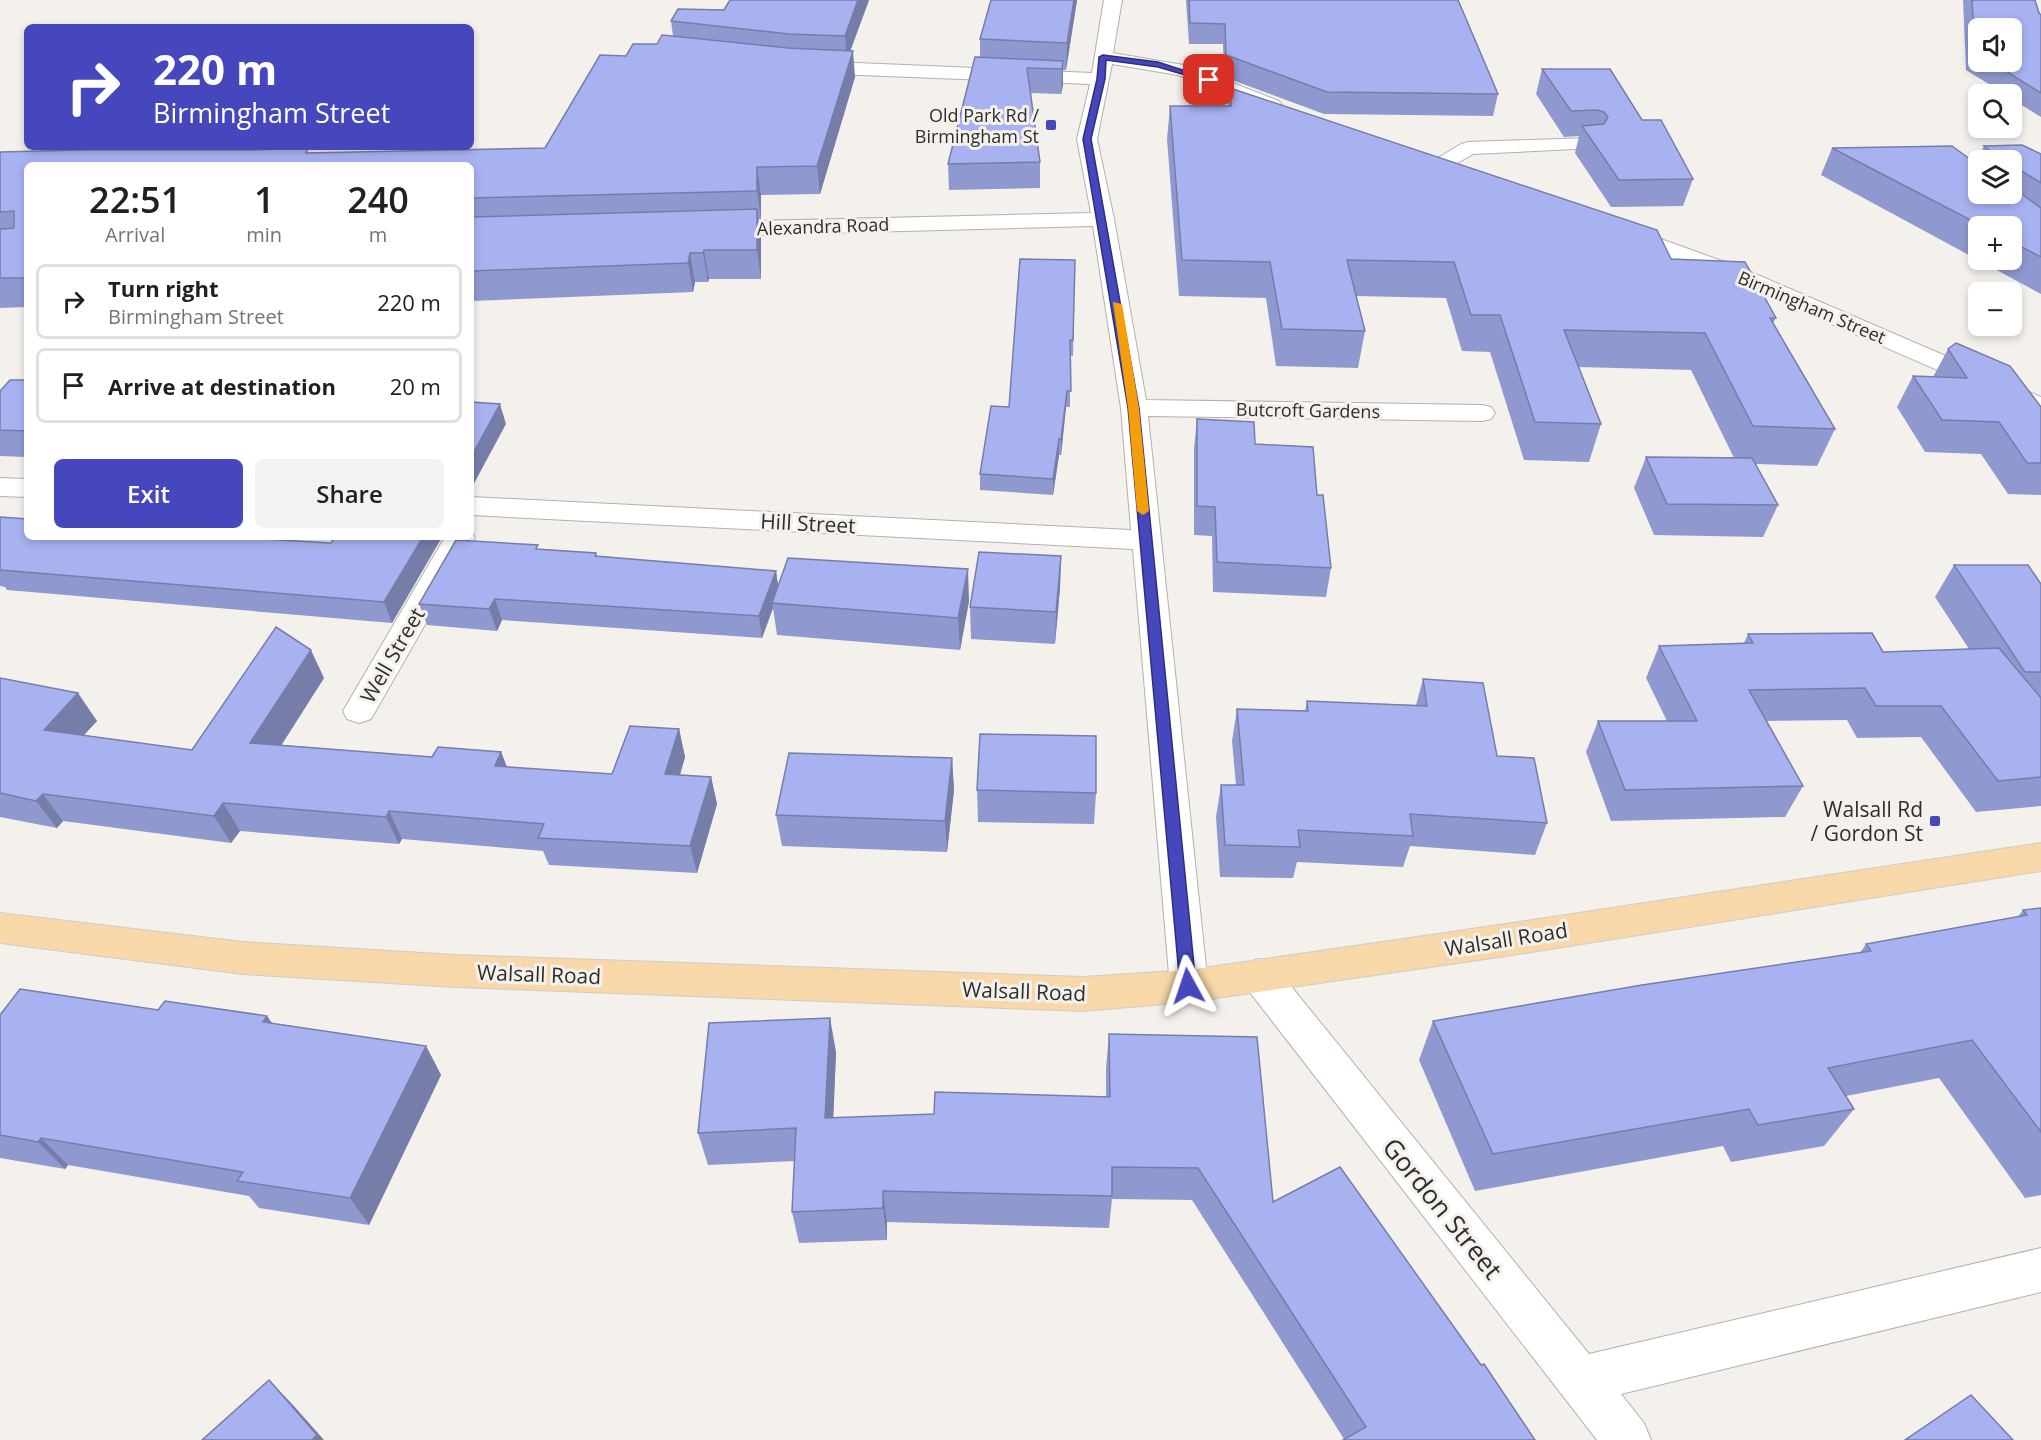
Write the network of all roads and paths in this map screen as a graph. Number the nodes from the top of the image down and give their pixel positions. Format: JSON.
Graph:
{"nodes":[{"id":1,"x":1113,"y":0,"type":"edge"},
{"id":2,"x":791,"y":66,"type":"edge"},
{"id":3,"x":1102,"y":68,"type":"junction"},
{"id":4,"x":1296,"y":114,"type":"edge"},
{"id":5,"x":1589,"y":144,"type":"edge"},
{"id":6,"x":1418,"y":157,"type":"edge"},
{"id":7,"x":1440,"y":165,"type":"junction"},
{"id":8,"x":1462,"y":173,"type":"edge"},
{"id":9,"x":1103,"y":219,"type":"junction"},
{"id":10,"x":1605,"y":226,"type":"edge"},
{"id":11,"x":698,"y":230,"type":"edge"},
{"id":12,"x":2041,"y":407,"type":"edge"},
{"id":13,"x":1134,"y":408,"type":"junction"},
{"id":14,"x":1482,"y":413,"type":"dead end"},
{"id":15,"x":0,"y":487,"type":"edge"},
{"id":16,"x":24,"y":488,"type":"edge"},
{"id":17,"x":474,"y":510,"type":"edge"},
{"id":18,"x":458,"y":540,"type":"edge"},
{"id":19,"x":1146,"y":540,"type":"junction"},
{"id":20,"x":359,"y":711,"type":"dead end"},
{"id":21,"x":2041,"y":857,"type":"edge"},
{"id":22,"x":0,"y":928,"type":"edge"},
{"id":23,"x":1259,"y":975,"type":"junction"},
{"id":24,"x":1188,"y":986,"type":"junction"},
{"id":25,"x":2041,"y":1270,"type":"edge"},
{"id":26,"x":1581,"y":1380,"type":"junction"},
{"id":27,"x":1627,"y":1440,"type":"edge"}],
"edges":[{"from":1,"to":3,"type":"street"},
{"from":2,"to":3,"type":"street"},
{"from":3,"to":4,"type":"street"},
{"from":3,"to":9,"type":"street"},
{"from":5,"to":7,"type":"street"},
{"from":6,"to":7,"type":"street"},
{"from":7,"to":8,"type":"street"},
{"from":9,"to":11,"type":"street","name":"Alexandra Road"},
{"from":9,"to":13,"type":"street"},
{"from":10,"to":12,"type":"street","name":"Birmingham Street"},
{"from":13,"to":14,"type":"street","name":"Butcroft Gardens"},
{"from":13,"to":19,"type":"street"},
{"from":15,"to":16,"type":"street"},
{"from":17,"to":19,"type":"street","name":"Hill Street"},
{"from":18,"to":20,"type":"street","name":"Well Street"},
{"from":19,"to":24,"type":"street"},
{"from":21,"to":23,"type":"main road","name":"Walsall Road"},
{"from":22,"to":24,"type":"main road","name":"Walsall Road"},
{"from":23,"to":24,"type":"main road","name":"Walsall Road"},
{"from":23,"to":26,"type":"street","name":"Gordon Street"},
{"from":25,"to":26,"type":"street"},
{"from":26,"to":27,"type":"street","name":"Gordon Street"}]}
